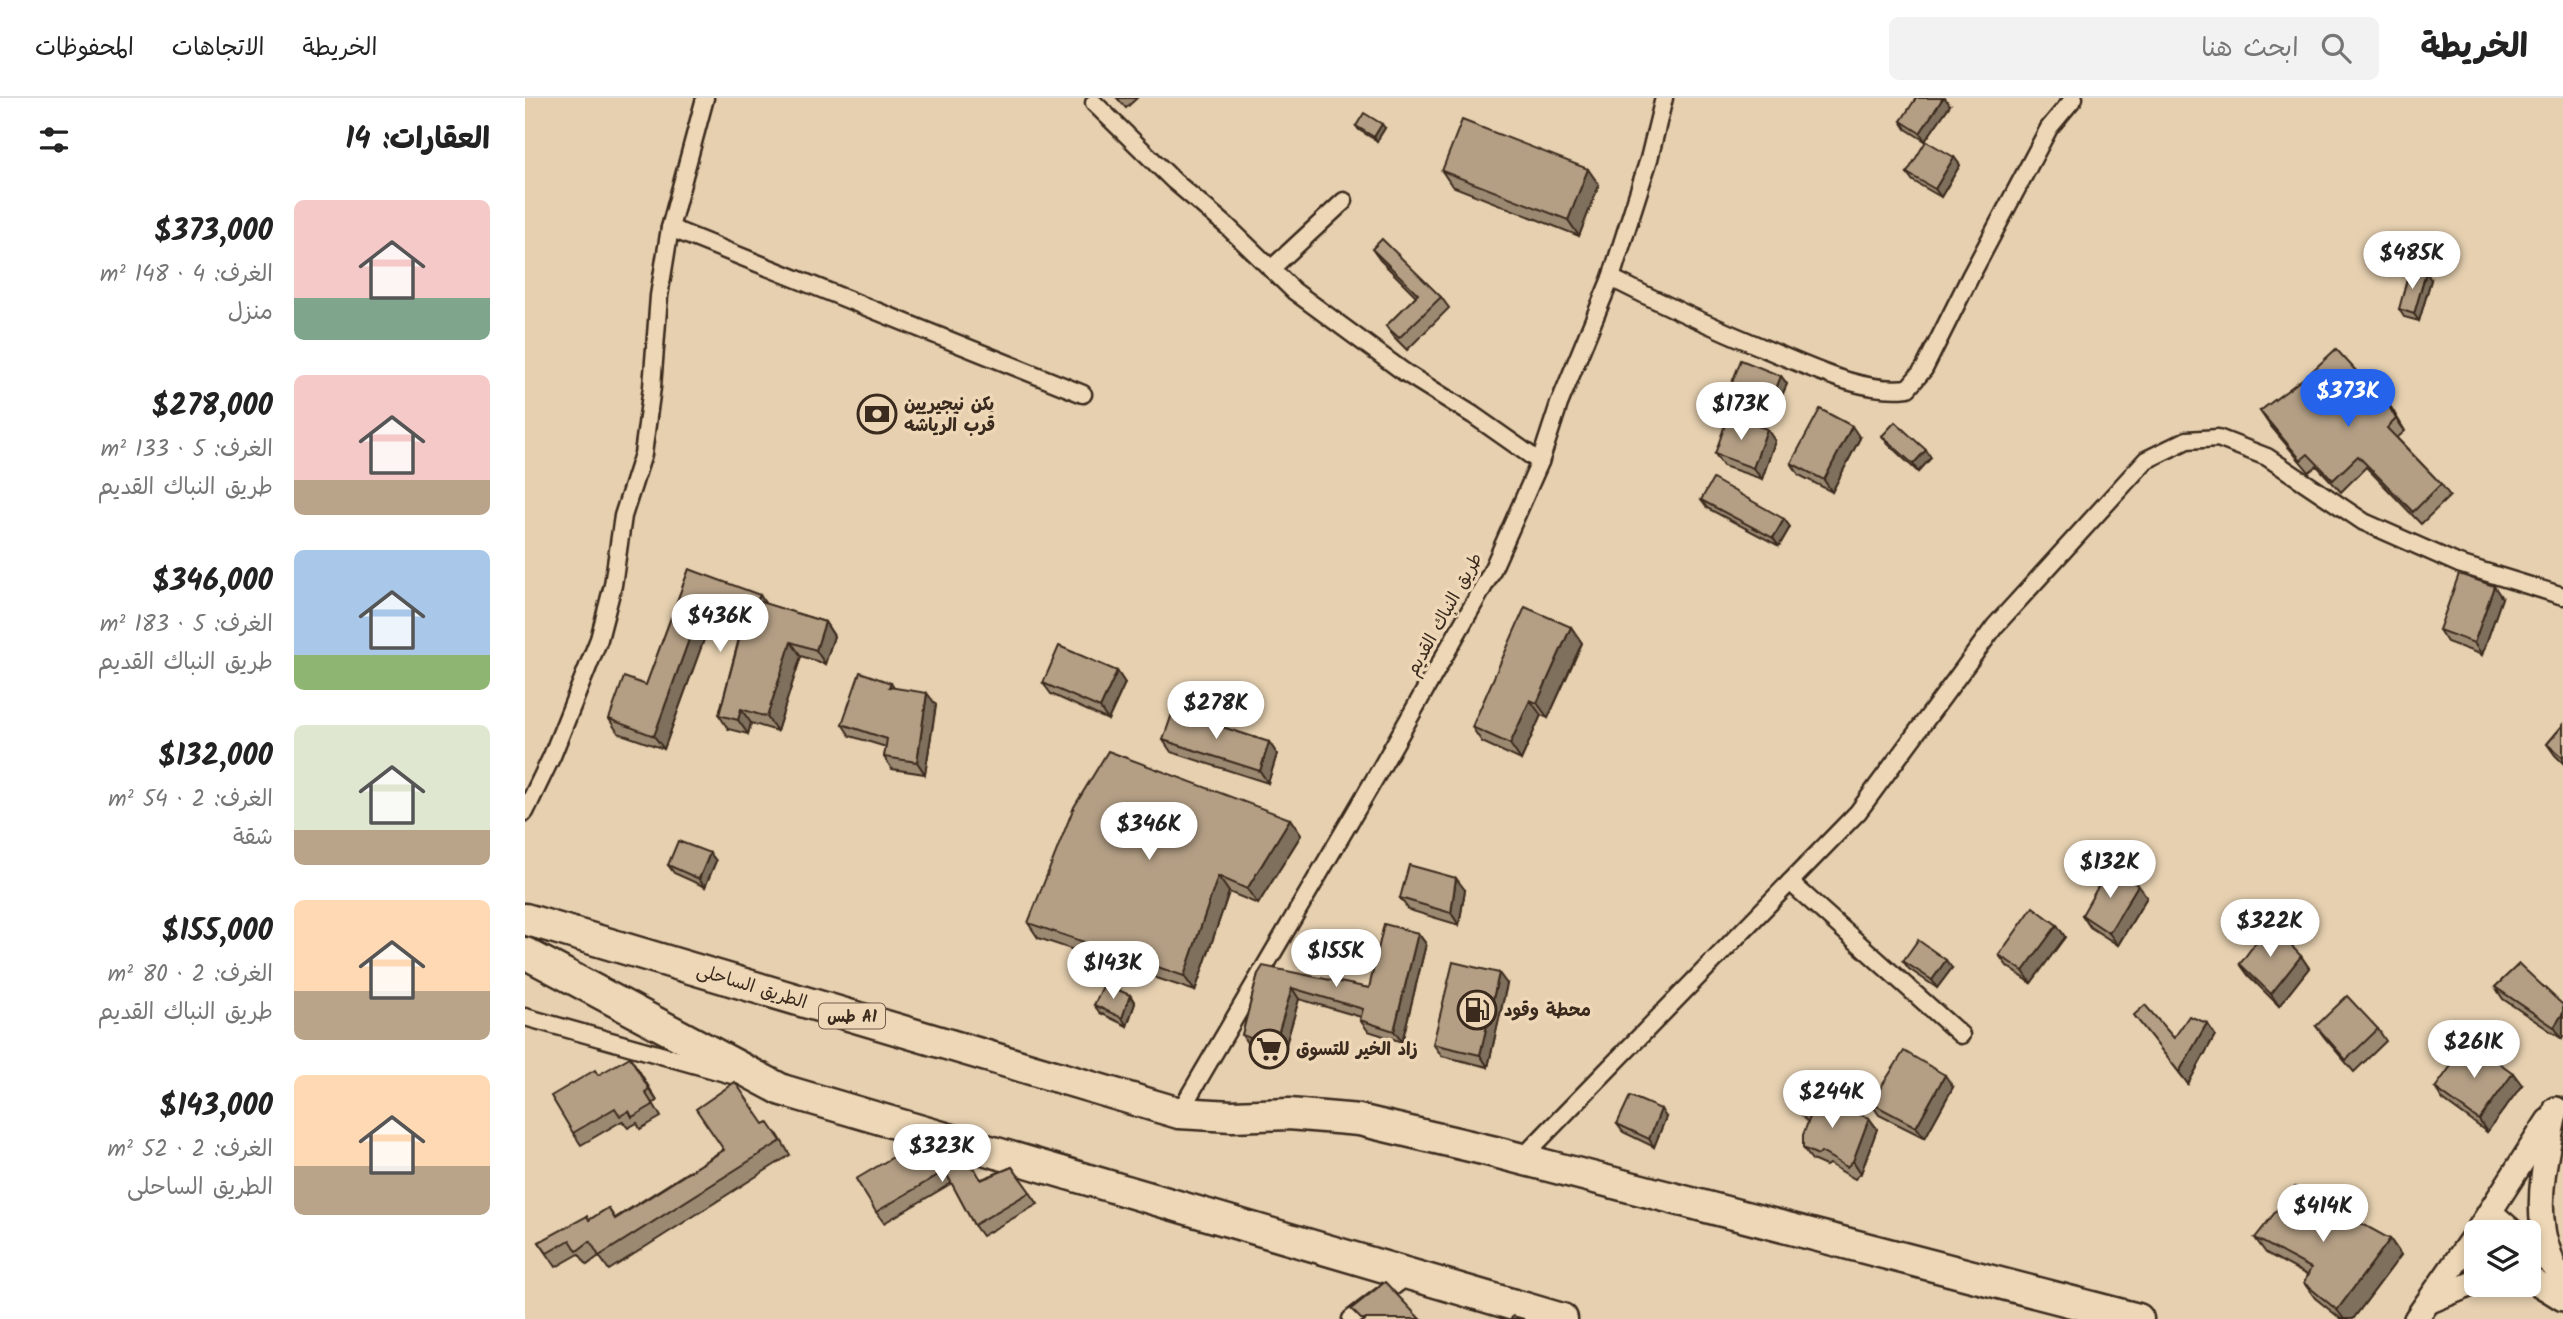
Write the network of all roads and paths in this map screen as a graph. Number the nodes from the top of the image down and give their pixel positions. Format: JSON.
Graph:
{"nodes":[{"id":1,"x":705,"y":98,"type":"edge"},
{"id":2,"x":1664,"y":98,"type":"edge"},
{"id":3,"x":2074,"y":98,"type":"edge"},
{"id":4,"x":1094,"y":103,"type":"dead end"},
{"id":5,"x":1344,"y":201,"type":"dead end"},
{"id":6,"x":670,"y":228,"type":"junction"},
{"id":7,"x":1271,"y":269,"type":"junction"},
{"id":8,"x":1611,"y":278,"type":"junction"},
{"id":9,"x":1083,"y":394,"type":"dead end"},
{"id":10,"x":1540,"y":462,"type":"junction"},
{"id":11,"x":2563,"y":596,"type":"edge"},
{"id":12,"x":525,"y":812,"type":"edge"},
{"id":13,"x":1790,"y":882,"type":"junction"},
{"id":14,"x":525,"y":919,"type":"edge"},
{"id":15,"x":525,"y":953,"type":"edge"},
{"id":16,"x":525,"y":1017,"type":"edge"},
{"id":17,"x":1961,"y":1035,"type":"dead end"},
{"id":18,"x":782,"y":1090,"type":"junction"},
{"id":19,"x":2560,"y":1103,"type":"edge"},
{"id":20,"x":1179,"y":1113,"type":"junction"},
{"id":21,"x":1521,"y":1159,"type":"junction"},
{"id":22,"x":2490,"y":1212,"type":"junction"},
{"id":23,"x":2485,"y":1220,"type":"edge"},
{"id":24,"x":2499,"y":1220,"type":"edge"},
{"id":25,"x":2464,"y":1250,"type":"edge"},
{"id":26,"x":2541,"y":1256,"type":"edge"},
{"id":27,"x":2558,"y":1272,"type":"edge"},
{"id":28,"x":1411,"y":1274,"type":"junction"},
{"id":29,"x":2464,"y":1288,"type":"edge"},
{"id":30,"x":2541,"y":1288,"type":"edge"},
{"id":31,"x":2563,"y":1299,"type":"edge"},
{"id":32,"x":2423,"y":1310,"type":"edge"},
{"id":33,"x":1351,"y":1319,"type":"edge"},
{"id":34,"x":1562,"y":1319,"type":"edge"},
{"id":35,"x":2138,"y":1319,"type":"edge"}],
"edges":[{"from":1,"to":6,"type":"street"},
{"from":2,"to":8,"type":"street","name":"طريق النباك القديم"},
{"from":3,"to":8,"type":"street"},
{"from":4,"to":7,"type":"street"},
{"from":5,"to":7,"type":"street"},
{"from":6,"to":9,"type":"street"},
{"from":6,"to":12,"type":"street"},
{"from":7,"to":10,"type":"street"},
{"from":8,"to":10,"type":"street","name":"طريق النباك القديم"},
{"from":10,"to":20,"type":"street","name":"طريق النباك القديم"},
{"from":11,"to":13,"type":"street"},
{"from":13,"to":17,"type":"street"},
{"from":13,"to":21,"type":"street"},
{"from":14,"to":20,"type":"highway","name":"الطريق الساحلى","number":"طس A1"},
{"from":15,"to":18,"type":"highway"},
{"from":16,"to":18,"type":"street"},
{"from":18,"to":28,"type":"highway"},
{"from":19,"to":22,"type":"main road"},
{"from":19,"to":27,"type":"main road"},
{"from":20,"to":21,"type":"highway","name":"الطريق الساحلى"},
{"from":21,"to":35,"type":"highway","name":"الطريق الساحلى"},
{"from":22,"to":23,"type":"main road"},
{"from":22,"to":24,"type":"main road"},
{"from":25,"to":32,"type":"main road"},
{"from":26,"to":27,"type":"main road"},
{"from":28,"to":33,"type":"street"},
{"from":28,"to":34,"type":"highway"},
{"from":29,"to":32,"type":"main road"},
{"from":30,"to":31,"type":"main road"}]}
